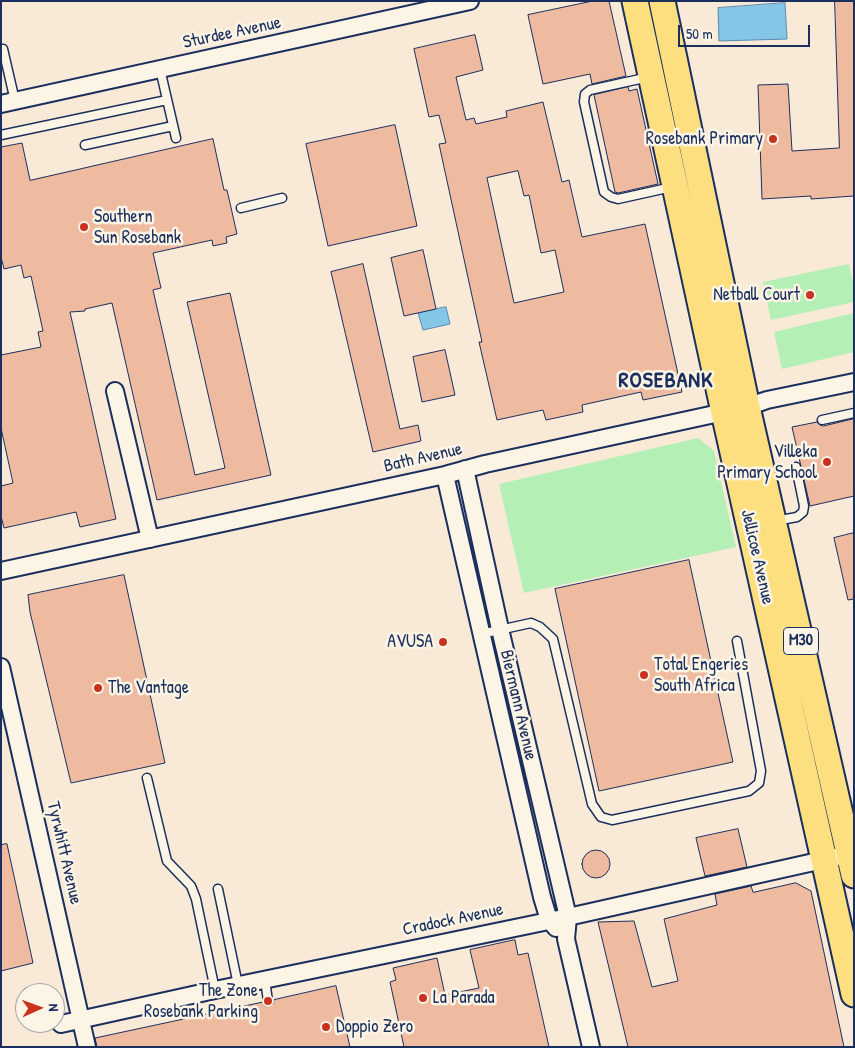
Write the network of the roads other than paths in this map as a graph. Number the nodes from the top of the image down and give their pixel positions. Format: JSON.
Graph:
{"nodes":[{"id":1,"x":470,"y":1,"type":"edge"},
{"id":2,"x":635,"y":1,"type":"edge"},
{"id":3,"x":662,"y":1,"type":"edge"},
{"id":4,"x":3,"y":49,"type":"dead end"},
{"id":5,"x":160,"y":69,"type":"junction"},
{"id":6,"x":651,"y":77,"type":"junction"},
{"id":7,"x":167,"y":100,"type":"junction"},
{"id":8,"x":8,"y":103,"type":"edge"},
{"id":9,"x":173,"y":126,"type":"junction"},
{"id":10,"x":1,"y":135,"type":"edge"},
{"id":11,"x":176,"y":138,"type":"dead end"},
{"id":12,"x":85,"y":145,"type":"dead end"},
{"id":13,"x":675,"y":186,"type":"junction"},
{"id":14,"x":282,"y":198,"type":"dead end"},
{"id":15,"x":241,"y":208,"type":"dead end"},
{"id":16,"x":854,"y":382,"type":"edge"},
{"id":17,"x":115,"y":391,"type":"dead end"},
{"id":18,"x":735,"y":409,"type":"junction"},
{"id":19,"x":854,"y":413,"type":"edge"},
{"id":20,"x":822,"y":420,"type":"dead end"},
{"id":21,"x":796,"y":467,"type":"dead end"},
{"id":22,"x":465,"y":469,"type":"junction"},
{"id":23,"x":444,"y":474,"type":"junction"},
{"id":24,"x":774,"y":522,"type":"junction"},
{"id":25,"x":150,"y":539,"type":"junction"},
{"id":26,"x":1,"y":571,"type":"edge"},
{"id":27,"x":500,"y":629,"type":"junction"},
{"id":28,"x":481,"y":634,"type":"junction"},
{"id":29,"x":737,"y":641,"type":"dead end"},
{"id":30,"x":1,"y":668,"type":"edge"},
{"id":31,"x":519,"y":708,"type":"junction"},
{"id":32,"x":498,"y":713,"type":"junction"},
{"id":33,"x":147,"y":778,"type":"dead end"},
{"id":34,"x":824,"y":860,"type":"junction"},
{"id":35,"x":852,"y":861,"type":"edge"},
{"id":36,"x":218,"y":889,"type":"dead end"},
{"id":37,"x":568,"y":917,"type":"junction"},
{"id":38,"x":550,"y":920,"type":"junction"},
{"id":39,"x":566,"y":939,"type":"junction"},
{"id":40,"x":265,"y":980,"type":"junction"},
{"id":41,"x":238,"y":985,"type":"junction"},
{"id":42,"x":215,"y":990,"type":"junction"},
{"id":43,"x":854,"y":994,"type":"edge"},
{"id":44,"x":268,"y":1001,"type":"dead end"},
{"id":45,"x":81,"y":1019,"type":"junction"},
{"id":46,"x":65,"y":1023,"type":"edge"},
{"id":47,"x":87,"y":1047,"type":"edge"},
{"id":48,"x":591,"y":1047,"type":"edge"}],
"edges":[{"from":1,"to":5,"type":"street","name":"Sturdee Avenue"},
{"from":2,"to":6,"type":"main road","name":"Jellicoe Avenue","number":"M30"},
{"from":3,"to":18,"type":"main road","name":"Jellicoe Avenue","number":"M30"},
{"from":4,"to":8,"type":"lane"},
{"from":5,"to":7,"type":"lane"},
{"from":5,"to":8,"type":"street","name":"Sturdee Avenue"},
{"from":6,"to":13,"type":"main road","name":"Jellicoe Avenue","number":"M30"},
{"from":6,"to":13,"type":"lane"},
{"from":7,"to":9,"type":"lane"},
{"from":7,"to":10,"type":"lane"},
{"from":9,"to":11,"type":"lane"},
{"from":9,"to":12,"type":"lane"},
{"from":13,"to":18,"type":"main road","name":"Jellicoe Avenue","number":"M30"},
{"from":14,"to":15,"type":"lane"},
{"from":16,"to":18,"type":"street","name":"Bath Avenue"},
{"from":17,"to":25,"type":"street"},
{"from":18,"to":22,"type":"street","name":"Bath Avenue"},
{"from":18,"to":24,"type":"main road","name":"Jellicoe Avenue","number":"M30"},
{"from":18,"to":34,"type":"main road","name":"Jellicoe Avenue","number":"M30"},
{"from":19,"to":20,"type":"lane"},
{"from":21,"to":24,"type":"lane"},
{"from":22,"to":23,"type":"street","name":"Bath Avenue"},
{"from":22,"to":27,"type":"street","name":"Biermann Avenue"},
{"from":23,"to":25,"type":"street","name":"Bath Avenue"},
{"from":23,"to":28,"type":"street","name":"Biermann Avenue"},
{"from":24,"to":35,"type":"main road","name":"Jellicoe Avenue","number":"M30"},
{"from":25,"to":26,"type":"street","name":"Bath Avenue"},
{"from":27,"to":28,"type":"lane"},
{"from":27,"to":29,"type":"lane"},
{"from":27,"to":31,"type":"street","name":"Biermann Avenue"},
{"from":28,"to":32,"type":"street","name":"Biermann Avenue"},
{"from":30,"to":45,"type":"street","name":"Tyrwhitt Avenue"},
{"from":31,"to":32,"type":"street"},
{"from":31,"to":37,"type":"street","name":"Biermann Avenue"},
{"from":32,"to":38,"type":"street","name":"Biermann Avenue"},
{"from":33,"to":42,"type":"lane"},
{"from":34,"to":35,"type":"street","name":"Cradock Avenue"},
{"from":34,"to":37,"type":"street","name":"Cradock Avenue"},
{"from":34,"to":43,"type":"main road","name":"Jellicoe Avenue","number":"M30"},
{"from":36,"to":41,"type":"lane"},
{"from":37,"to":38,"type":"street","name":"Cradock Avenue"},
{"from":37,"to":39,"type":"street","name":"Biermann Avenue"},
{"from":38,"to":39,"type":"street","name":"Biermann Avenue"},
{"from":38,"to":40,"type":"street","name":"Cradock Avenue"},
{"from":39,"to":48,"type":"street","name":"Biermann Avenue"},
{"from":40,"to":41,"type":"street","name":"Cradock Avenue"},
{"from":40,"to":44,"type":"lane"},
{"from":41,"to":42,"type":"street","name":"Cradock Avenue"},
{"from":42,"to":45,"type":"street","name":"Cradock Avenue"},
{"from":45,"to":46,"type":"street","name":"Cradock Avenue"},
{"from":45,"to":47,"type":"street","name":"Tyrwhitt Avenue"}]}
